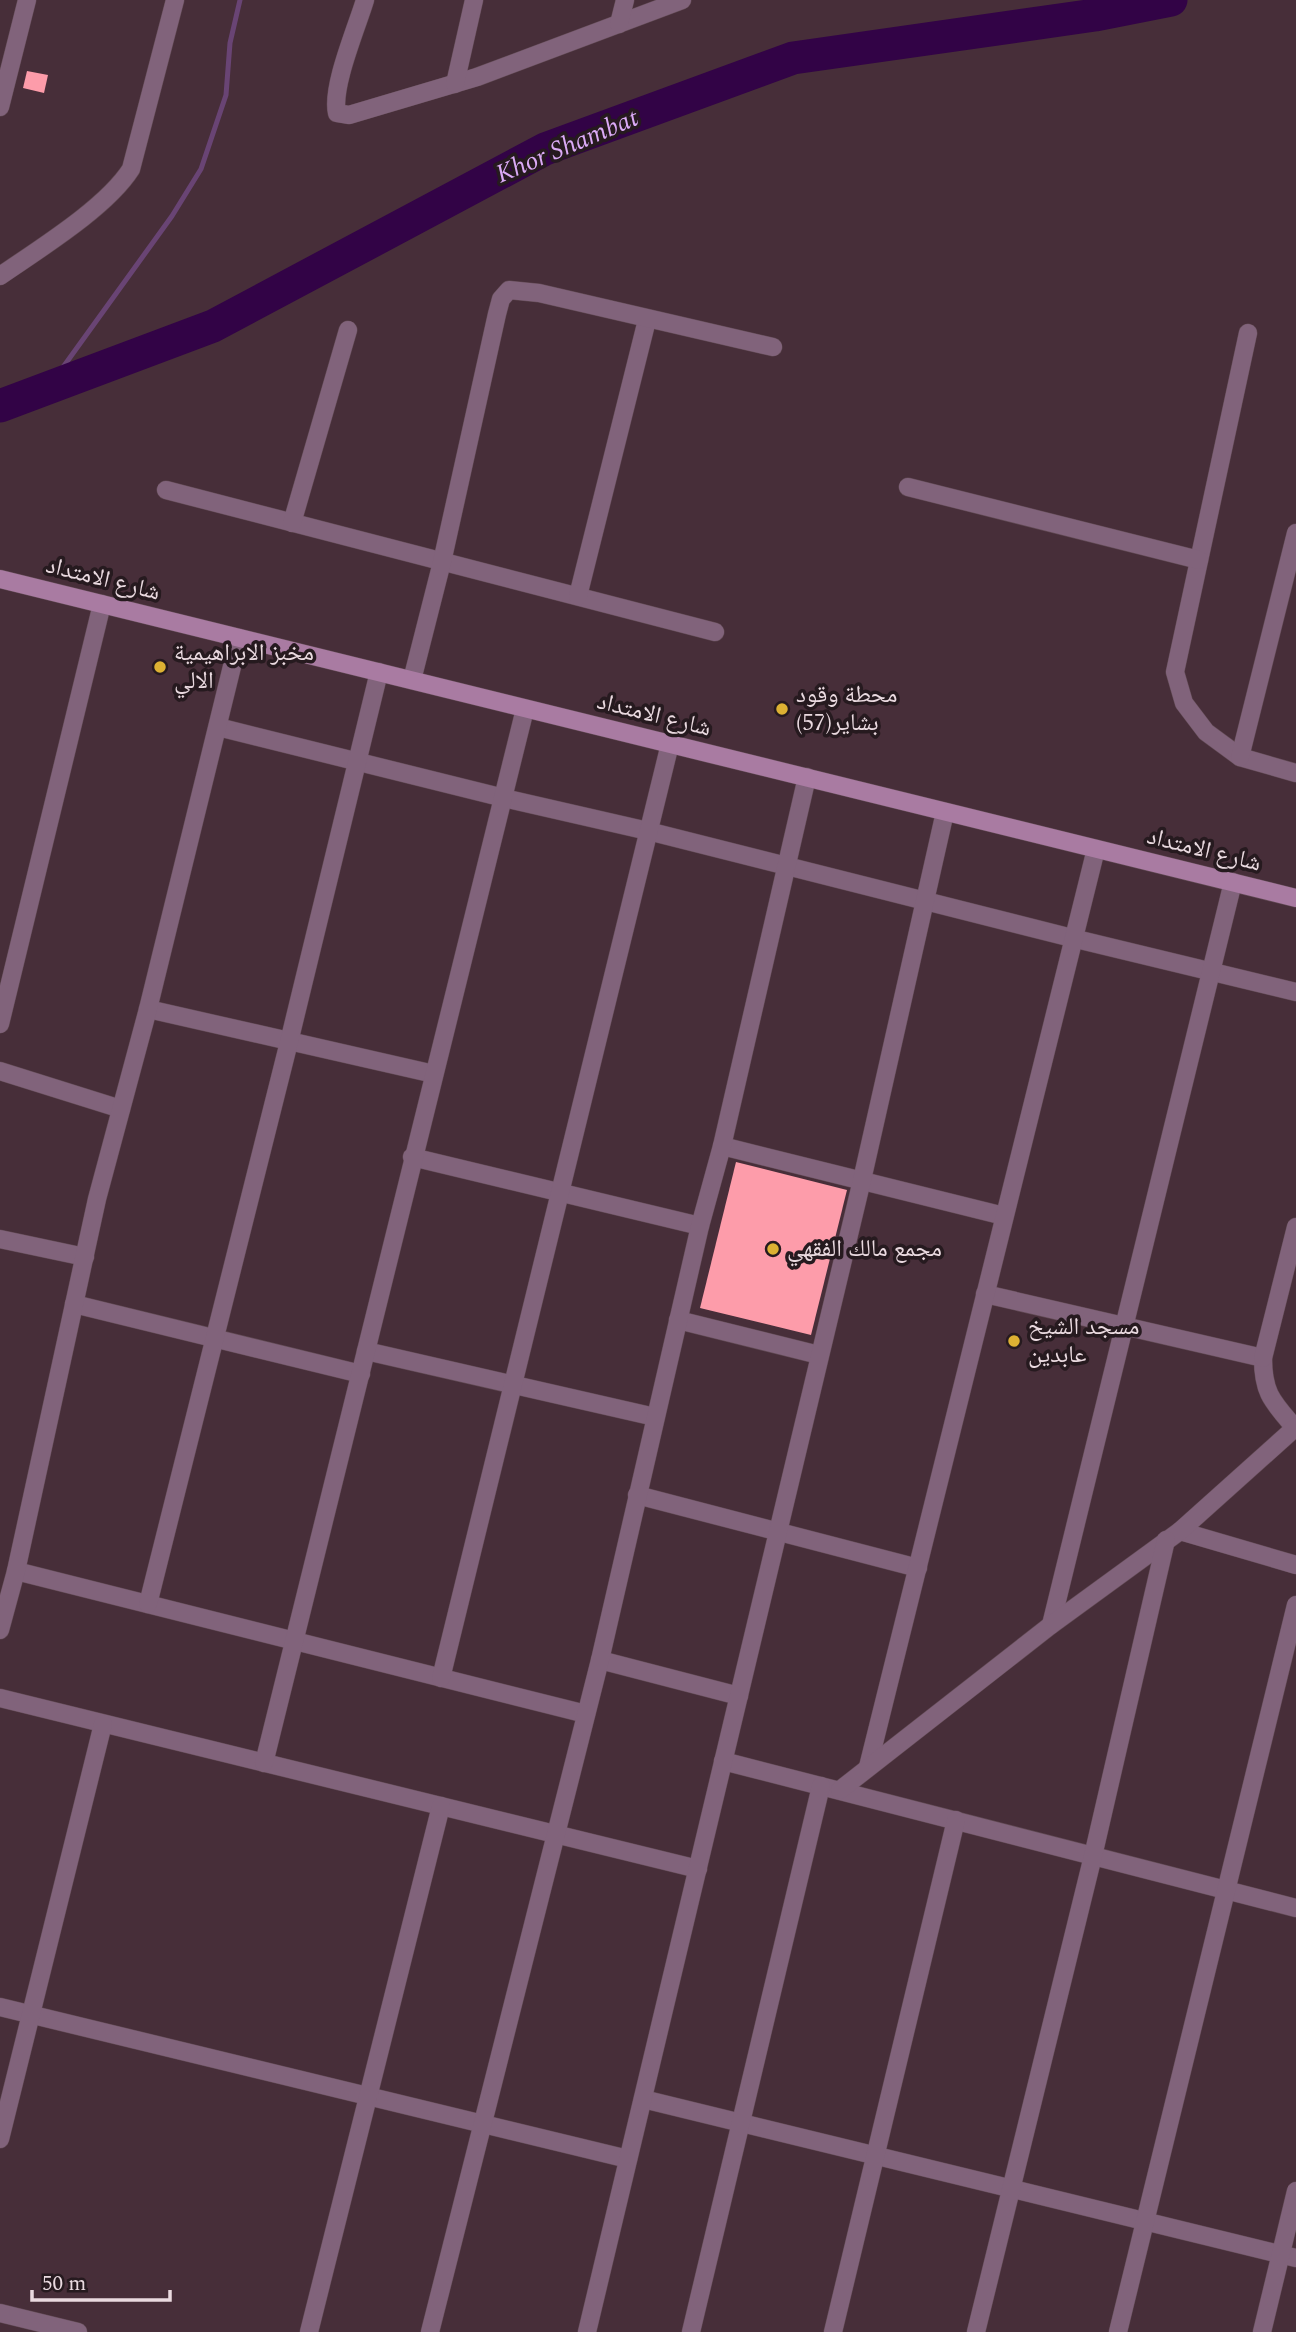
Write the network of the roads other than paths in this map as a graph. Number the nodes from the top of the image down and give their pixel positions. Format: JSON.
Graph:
{"nodes":[{"id":1,"x":27,"y":0,"type":"edge"},
{"id":2,"x":175,"y":0,"type":"edge"},
{"id":3,"x":365,"y":0,"type":"edge"},
{"id":4,"x":474,"y":0,"type":"edge"},
{"id":5,"x":625,"y":0,"type":"edge"},
{"id":6,"x":682,"y":0,"type":"edge"},
{"id":7,"x":619,"y":24,"type":"junction"},
{"id":8,"x":455,"y":84,"type":"junction"},
{"id":9,"x":0,"y":107,"type":"edge"},
{"id":10,"x":0,"y":276,"type":"edge"},
{"id":11,"x":647,"y":320,"type":"junction"},
{"id":12,"x":348,"y":330,"type":"dead end"},
{"id":13,"x":1248,"y":333,"type":"dead end"},
{"id":14,"x":773,"y":347,"type":"dead end"},
{"id":15,"x":908,"y":487,"type":"dead end"},
{"id":16,"x":166,"y":489,"type":"dead end"},
{"id":17,"x":292,"y":523,"type":"junction"},
{"id":18,"x":1296,"y":533,"type":"edge"},
{"id":19,"x":1199,"y":560,"type":"junction"},
{"id":20,"x":442,"y":562,"type":"junction"},
{"id":21,"x":0,"y":579,"type":"edge"},
{"id":22,"x":578,"y":596,"type":"junction"},
{"id":23,"x":102,"y":604,"type":"junction"},
{"id":24,"x":715,"y":632,"type":"dead end"},
{"id":25,"x":239,"y":638,"type":"junction"},
{"id":26,"x":379,"y":672,"type":"junction"},
{"id":27,"x":412,"y":680,"type":"junction"},
{"id":28,"x":525,"y":709,"type":"junction"},
{"id":29,"x":218,"y":727,"type":"junction"},
{"id":30,"x":670,"y":744,"type":"junction"},
{"id":31,"x":1240,"y":757,"type":"junction"},
{"id":32,"x":357,"y":762,"type":"junction"},
{"id":33,"x":1296,"y":773,"type":"edge"},
{"id":34,"x":807,"y":777,"type":"junction"},
{"id":35,"x":504,"y":798,"type":"junction"},
{"id":36,"x":946,"y":812,"type":"junction"},
{"id":37,"x":648,"y":831,"type":"junction"},
{"id":38,"x":1096,"y":849,"type":"junction"},
{"id":39,"x":786,"y":866,"type":"junction"},
{"id":40,"x":1233,"y":882,"type":"junction"},
{"id":41,"x":1296,"y":898,"type":"edge"},
{"id":42,"x":926,"y":901,"type":"junction"},
{"id":43,"x":1072,"y":938,"type":"junction"},
{"id":44,"x":1213,"y":971,"type":"junction"},
{"id":45,"x":1296,"y":992,"type":"edge"},
{"id":46,"x":148,"y":1009,"type":"junction"},
{"id":47,"x":0,"y":1024,"type":"edge"},
{"id":48,"x":289,"y":1042,"type":"junction"},
{"id":49,"x":0,"y":1071,"type":"edge"},
{"id":50,"x":434,"y":1074,"type":"junction"},
{"id":51,"x":121,"y":1109,"type":"junction"},
{"id":52,"x":722,"y":1146,"type":"junction"},
{"id":53,"x":412,"y":1157,"type":"junction"},
{"id":54,"x":862,"y":1180,"type":"junction"},
{"id":55,"x":559,"y":1193,"type":"junction"},
{"id":56,"x":1004,"y":1216,"type":"junction"},
{"id":57,"x":700,"y":1226,"type":"junction"},
{"id":58,"x":1296,"y":1227,"type":"edge"},
{"id":59,"x":0,"y":1239,"type":"edge"},
{"id":60,"x":85,"y":1257,"type":"junction"},
{"id":61,"x":985,"y":1294,"type":"junction"},
{"id":62,"x":75,"y":1304,"type":"junction"},
{"id":63,"x":678,"y":1320,"type":"junction"},
{"id":64,"x":1124,"y":1326,"type":"junction"},
{"id":65,"x":215,"y":1339,"type":"junction"},
{"id":66,"x":366,"y":1351,"type":"junction"},
{"id":67,"x":819,"y":1355,"type":"junction"},
{"id":68,"x":1263,"y":1358,"type":"junction"},
{"id":69,"x":361,"y":1374,"type":"junction"},
{"id":70,"x":511,"y":1385,"type":"junction"},
{"id":71,"x":655,"y":1417,"type":"junction"},
{"id":72,"x":1295,"y":1428,"type":"edge"},
{"id":73,"x":637,"y":1495,"type":"junction"},
{"id":74,"x":777,"y":1531,"type":"junction"},
{"id":75,"x":1173,"y":1536,"type":"junction"},
{"id":76,"x":1296,"y":1565,"type":"edge"},
{"id":77,"x":918,"y":1568,"type":"junction"},
{"id":78,"x":16,"y":1571,"type":"junction"},
{"id":79,"x":148,"y":1604,"type":"junction"},
{"id":80,"x":1296,"y":1605,"type":"edge"},
{"id":81,"x":1051,"y":1625,"type":"junction"},
{"id":82,"x":0,"y":1630,"type":"edge"},
{"id":83,"x":294,"y":1641,"type":"junction"},
{"id":84,"x":600,"y":1660,"type":"junction"},
{"id":85,"x":441,"y":1678,"type":"junction"},
{"id":86,"x":739,"y":1696,"type":"junction"},
{"id":87,"x":0,"y":1698,"type":"edge"},
{"id":88,"x":586,"y":1714,"type":"junction"},
{"id":89,"x":103,"y":1724,"type":"junction"},
{"id":90,"x":723,"y":1761,"type":"junction"},
{"id":91,"x":264,"y":1763,"type":"junction"},
{"id":92,"x":868,"y":1767,"type":"junction"},
{"id":93,"x":821,"y":1786,"type":"junction"},
{"id":94,"x":840,"y":1790,"type":"junction"},
{"id":95,"x":441,"y":1806,"type":"junction"},
{"id":96,"x":956,"y":1820,"type":"junction"},
{"id":97,"x":554,"y":1834,"type":"junction"},
{"id":98,"x":1093,"y":1856,"type":"junction"},
{"id":99,"x":698,"y":1869,"type":"junction"},
{"id":100,"x":1226,"y":1890,"type":"junction"},
{"id":101,"x":1296,"y":1908,"type":"edge"},
{"id":102,"x":0,"y":2007,"type":"edge"},
{"id":103,"x":30,"y":2015,"type":"junction"},
{"id":104,"x":368,"y":2096,"type":"junction"},
{"id":105,"x":643,"y":2099,"type":"junction"},
{"id":106,"x":481,"y":2123,"type":"junction"},
{"id":107,"x":741,"y":2123,"type":"junction"},
{"id":108,"x":0,"y":2139,"type":"edge"},
{"id":109,"x":874,"y":2155,"type":"junction"},
{"id":110,"x":628,"y":2159,"type":"junction"},
{"id":111,"x":1012,"y":2189,"type":"junction"},
{"id":112,"x":1296,"y":2191,"type":"edge"},
{"id":113,"x":1145,"y":2221,"type":"junction"},
{"id":114,"x":1289,"y":2256,"type":"edge"},
{"id":115,"x":0,"y":2313,"type":"edge"},
{"id":116,"x":78,"y":2332,"type":"edge"},
{"id":117,"x":309,"y":2332,"type":"edge"},
{"id":118,"x":429,"y":2332,"type":"edge"},
{"id":119,"x":587,"y":2332,"type":"edge"},
{"id":120,"x":691,"y":2332,"type":"edge"},
{"id":121,"x":832,"y":2332,"type":"edge"},
{"id":122,"x":976,"y":2332,"type":"edge"},
{"id":123,"x":1118,"y":2332,"type":"edge"},
{"id":124,"x":1262,"y":2332,"type":"edge"}],
"edges":[{"from":1,"to":9,"type":"street"},
{"from":2,"to":10,"type":"street"},
{"from":3,"to":8,"type":"street"},
{"from":4,"to":8,"type":"street"},
{"from":5,"to":7,"type":"street"},
{"from":6,"to":7,"type":"street"},
{"from":7,"to":8,"type":"street"},
{"from":11,"to":14,"type":"street"},
{"from":11,"to":20,"type":"street"},
{"from":11,"to":22,"type":"street"},
{"from":12,"to":17,"type":"street"},
{"from":13,"to":19,"type":"street"},
{"from":15,"to":19,"type":"street"},
{"from":16,"to":17,"type":"street"},
{"from":17,"to":20,"type":"street"},
{"from":18,"to":31,"type":"street"},
{"from":19,"to":31,"type":"street"},
{"from":20,"to":22,"type":"street"},
{"from":20,"to":27,"type":"street"},
{"from":21,"to":23,"type":"street","name":"شارع الامتداد"},
{"from":22,"to":24,"type":"street"},
{"from":23,"to":25,"type":"street","name":"شارع الامتداد"},
{"from":23,"to":47,"type":"street"},
{"from":25,"to":26,"type":"street","name":"شارع الامتداد"},
{"from":25,"to":29,"type":"street"},
{"from":26,"to":27,"type":"street","name":"شارع الامتداد"},
{"from":26,"to":32,"type":"street"},
{"from":27,"to":28,"type":"street","name":"شارع الامتداد"},
{"from":28,"to":30,"type":"street","name":"شارع الامتداد"},
{"from":28,"to":35,"type":"street"},
{"from":29,"to":32,"type":"street"},
{"from":29,"to":46,"type":"street"},
{"from":30,"to":34,"type":"street","name":"شارع الامتداد"},
{"from":30,"to":37,"type":"street"},
{"from":31,"to":33,"type":"street"},
{"from":32,"to":35,"type":"street"},
{"from":32,"to":48,"type":"street"},
{"from":34,"to":36,"type":"street","name":"شارع الامتداد"},
{"from":34,"to":39,"type":"street"},
{"from":35,"to":37,"type":"street"},
{"from":35,"to":50,"type":"street"},
{"from":36,"to":38,"type":"street","name":"شارع الامتداد"},
{"from":36,"to":42,"type":"street"},
{"from":37,"to":39,"type":"street"},
{"from":37,"to":55,"type":"street"},
{"from":38,"to":40,"type":"street","name":"شارع الامتداد"},
{"from":38,"to":43,"type":"street"},
{"from":39,"to":42,"type":"street"},
{"from":39,"to":52,"type":"street"},
{"from":40,"to":41,"type":"street","name":"شارع الامتداد"},
{"from":40,"to":44,"type":"street"},
{"from":42,"to":43,"type":"street"},
{"from":42,"to":54,"type":"street"},
{"from":43,"to":44,"type":"street"},
{"from":43,"to":56,"type":"street"},
{"from":44,"to":45,"type":"street"},
{"from":44,"to":64,"type":"street"},
{"from":46,"to":48,"type":"street"},
{"from":46,"to":51,"type":"street"},
{"from":48,"to":50,"type":"street"},
{"from":48,"to":65,"type":"street"},
{"from":49,"to":51,"type":"street"},
{"from":50,"to":53,"type":"street"},
{"from":51,"to":60,"type":"street"},
{"from":52,"to":54,"type":"street"},
{"from":52,"to":57,"type":"street"},
{"from":53,"to":55,"type":"street"},
{"from":53,"to":66,"type":"street"},
{"from":54,"to":56,"type":"street"},
{"from":54,"to":67,"type":"street"},
{"from":55,"to":57,"type":"street"},
{"from":55,"to":70,"type":"street"},
{"from":56,"to":61,"type":"street"},
{"from":57,"to":63,"type":"street"},
{"from":58,"to":68,"type":"street"},
{"from":59,"to":60,"type":"street"},
{"from":60,"to":62,"type":"street"},
{"from":61,"to":64,"type":"street"},
{"from":61,"to":77,"type":"street"},
{"from":62,"to":65,"type":"street"},
{"from":62,"to":78,"type":"street"},
{"from":63,"to":67,"type":"street"},
{"from":63,"to":71,"type":"street"},
{"from":64,"to":68,"type":"street"},
{"from":64,"to":81,"type":"street"},
{"from":65,"to":69,"type":"street"},
{"from":65,"to":79,"type":"street"},
{"from":66,"to":69,"type":"street"},
{"from":66,"to":70,"type":"street"},
{"from":67,"to":74,"type":"street"},
{"from":68,"to":72,"type":"street"},
{"from":69,"to":83,"type":"street"},
{"from":70,"to":71,"type":"street"},
{"from":70,"to":85,"type":"street"},
{"from":71,"to":73,"type":"street"},
{"from":72,"to":75,"type":"street"},
{"from":73,"to":74,"type":"street"},
{"from":73,"to":84,"type":"street"},
{"from":74,"to":77,"type":"street"},
{"from":74,"to":86,"type":"street"},
{"from":75,"to":76,"type":"street"},
{"from":75,"to":81,"type":"street"},
{"from":75,"to":98,"type":"street"},
{"from":77,"to":92,"type":"street"},
{"from":78,"to":79,"type":"street"},
{"from":78,"to":82,"type":"street"},
{"from":79,"to":83,"type":"street"},
{"from":80,"to":100,"type":"street"},
{"from":81,"to":92,"type":"street"},
{"from":83,"to":85,"type":"street"},
{"from":83,"to":91,"type":"street"},
{"from":84,"to":86,"type":"street"},
{"from":84,"to":88,"type":"street"},
{"from":85,"to":88,"type":"street"},
{"from":86,"to":90,"type":"street"},
{"from":87,"to":89,"type":"street"},
{"from":88,"to":97,"type":"street"},
{"from":89,"to":91,"type":"street"},
{"from":89,"to":103,"type":"street"},
{"from":90,"to":93,"type":"street"},
{"from":90,"to":99,"type":"street"},
{"from":91,"to":95,"type":"street"},
{"from":92,"to":94,"type":"street"},
{"from":93,"to":94,"type":"street"},
{"from":93,"to":107,"type":"street"},
{"from":94,"to":96,"type":"street"},
{"from":95,"to":97,"type":"street"},
{"from":95,"to":104,"type":"street"},
{"from":96,"to":98,"type":"street"},
{"from":96,"to":109,"type":"street"},
{"from":97,"to":99,"type":"street"},
{"from":97,"to":106,"type":"street"},
{"from":98,"to":100,"type":"street"},
{"from":98,"to":111,"type":"street"},
{"from":99,"to":105,"type":"street"},
{"from":100,"to":101,"type":"street"},
{"from":100,"to":113,"type":"street"},
{"from":102,"to":103,"type":"street"},
{"from":103,"to":104,"type":"street"},
{"from":103,"to":108,"type":"street"},
{"from":104,"to":106,"type":"street"},
{"from":104,"to":117,"type":"street"},
{"from":105,"to":107,"type":"street"},
{"from":105,"to":110,"type":"street"},
{"from":106,"to":110,"type":"street"},
{"from":106,"to":118,"type":"street"},
{"from":107,"to":109,"type":"street"},
{"from":107,"to":120,"type":"street"},
{"from":109,"to":111,"type":"street"},
{"from":109,"to":121,"type":"street"},
{"from":110,"to":119,"type":"street"},
{"from":111,"to":113,"type":"street"},
{"from":111,"to":122,"type":"street"},
{"from":112,"to":114,"type":"street"},
{"from":113,"to":114,"type":"street"},
{"from":113,"to":123,"type":"street"},
{"from":114,"to":124,"type":"street"},
{"from":115,"to":116,"type":"street"}]}
